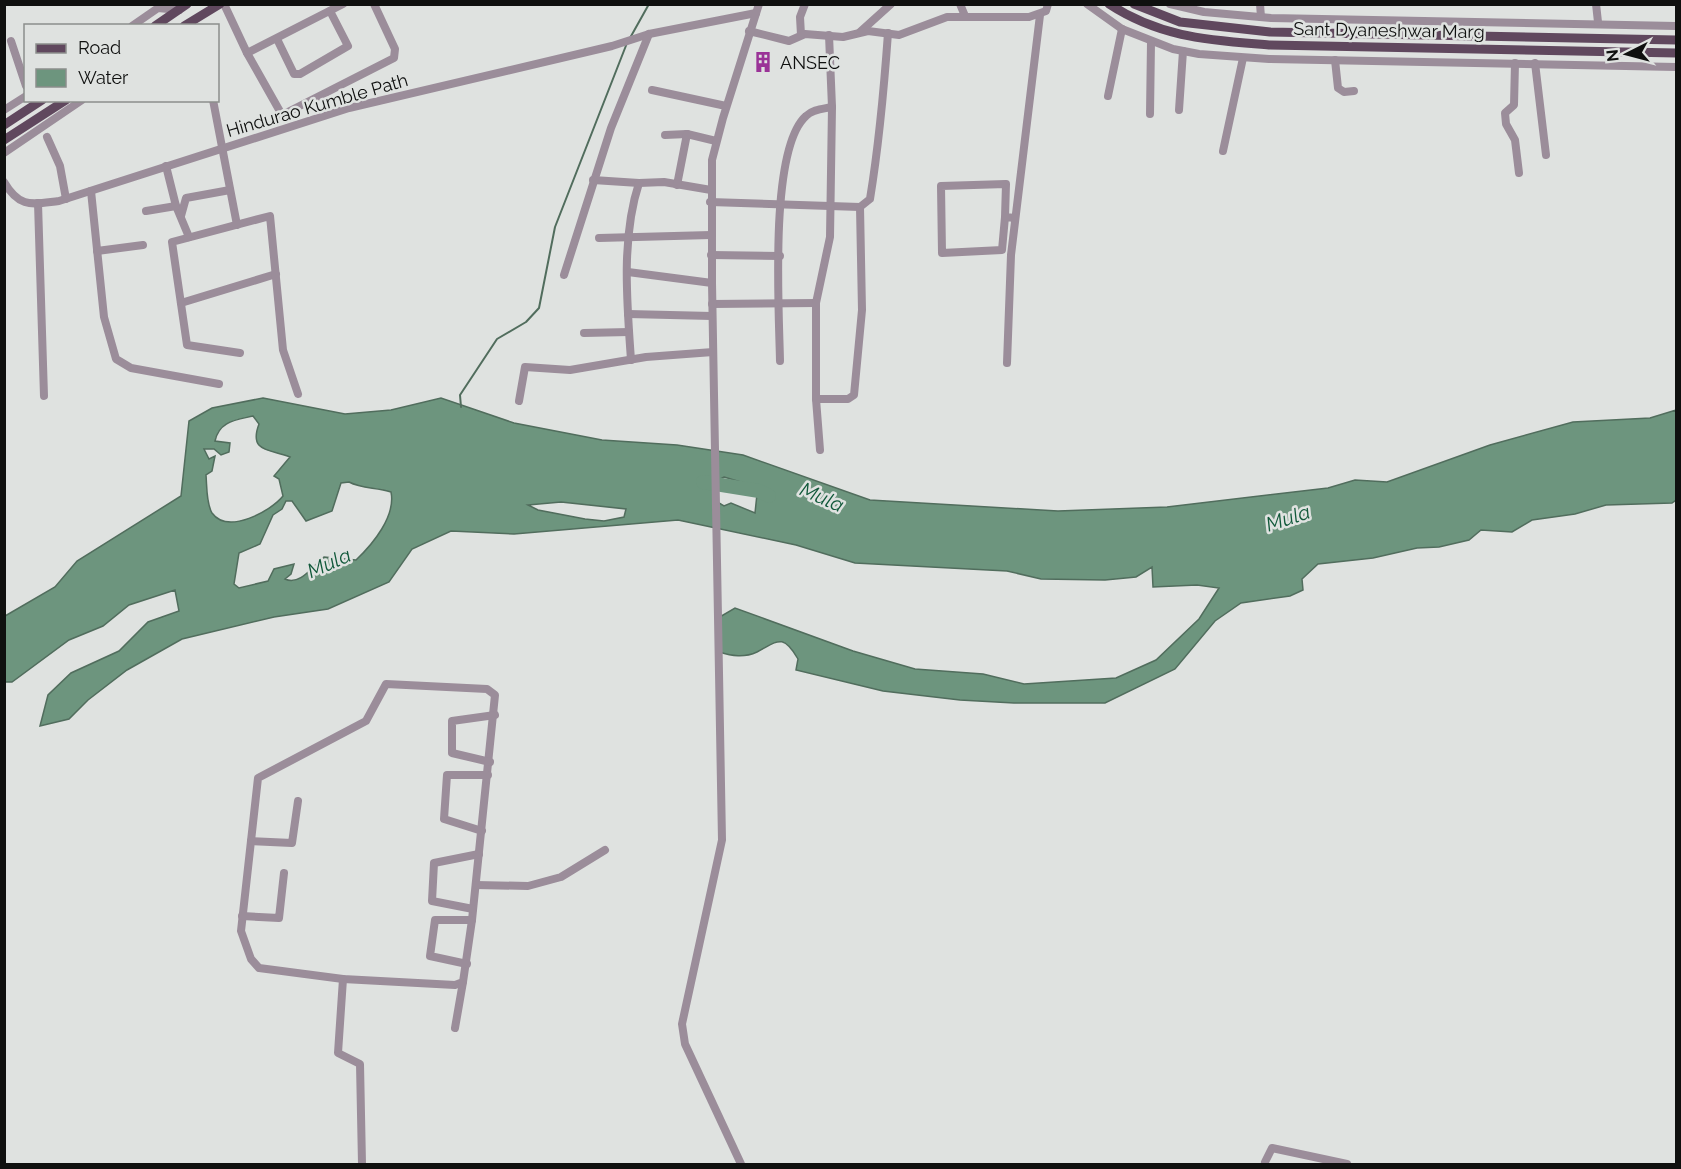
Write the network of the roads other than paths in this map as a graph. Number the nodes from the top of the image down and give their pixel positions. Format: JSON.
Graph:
{"nodes":[{"id":1,"x":222,"y":4,"type":"edge"},
{"id":2,"x":344,"y":4,"type":"edge"},
{"id":3,"x":374,"y":4,"type":"edge"},
{"id":4,"x":759,"y":4,"type":"edge"},
{"id":5,"x":805,"y":4,"type":"edge"},
{"id":6,"x":891,"y":4,"type":"edge"},
{"id":7,"x":960,"y":4,"type":"edge"},
{"id":8,"x":1048,"y":4,"type":"edge"},
{"id":9,"x":1087,"y":4,"type":"edge"},
{"id":10,"x":1109,"y":4,"type":"edge"},
{"id":11,"x":1134,"y":4,"type":"edge"},
{"id":12,"x":1260,"y":4,"type":"edge"},
{"id":13,"x":1596,"y":4,"type":"edge"},
{"id":14,"x":1170,"y":5,"type":"edge"},
{"id":15,"x":182,"y":6,"type":"edge"},
{"id":16,"x":205,"y":8,"type":"edge"},
{"id":17,"x":330,"y":11,"type":"junction"},
{"id":18,"x":756,"y":13,"type":"junction"},
{"id":19,"x":1040,"y":15,"type":"junction"},
{"id":20,"x":965,"y":16,"type":"junction"},
{"id":21,"x":1261,"y":17,"type":"junction"},
{"id":22,"x":1598,"y":22,"type":"junction"},
{"id":23,"x":135,"y":24,"type":"edge"},
{"id":24,"x":158,"y":24,"type":"edge"},
{"id":25,"x":186,"y":24,"type":"edge"},
{"id":26,"x":1677,"y":26,"type":"edge"},
{"id":27,"x":1122,"y":29,"type":"junction"},
{"id":28,"x":749,"y":32,"type":"junction"},
{"id":29,"x":859,"y":33,"type":"junction"},
{"id":30,"x":888,"y":33,"type":"junction"},
{"id":31,"x":649,"y":34,"type":"junction"},
{"id":32,"x":801,"y":35,"type":"junction"},
{"id":33,"x":829,"y":35,"type":"junction"},
{"id":34,"x":277,"y":39,"type":"junction"},
{"id":35,"x":1677,"y":40,"type":"edge"},
{"id":36,"x":11,"y":41,"type":"dead end"},
{"id":37,"x":1151,"y":42,"type":"junction"},
{"id":38,"x":1183,"y":51,"type":"junction"},
{"id":39,"x":247,"y":53,"type":"junction"},
{"id":40,"x":1677,"y":53,"type":"edge"},
{"id":41,"x":1243,"y":58,"type":"junction"},
{"id":42,"x":1335,"y":60,"type":"junction"},
{"id":43,"x":1515,"y":63,"type":"junction"},
{"id":44,"x":1534,"y":63,"type":"junction"},
{"id":45,"x":1677,"y":67,"type":"edge"},
{"id":46,"x":24,"y":80,"type":"edge"},
{"id":47,"x":652,"y":90,"type":"dead end"},
{"id":48,"x":1354,"y":91,"type":"dead end"},
{"id":49,"x":1108,"y":96,"type":"dead end"},
{"id":50,"x":24,"y":97,"type":"edge"},
{"id":51,"x":39,"y":102,"type":"edge"},
{"id":52,"x":63,"y":102,"type":"edge"},
{"id":53,"x":79,"y":102,"type":"edge"},
{"id":54,"x":213,"y":102,"type":"edge"},
{"id":55,"x":726,"y":106,"type":"junction"},
{"id":56,"x":832,"y":107,"type":"junction"},
{"id":57,"x":4,"y":110,"type":"edge"},
{"id":58,"x":1179,"y":110,"type":"dead end"},
{"id":59,"x":1150,"y":114,"type":"dead end"},
{"id":60,"x":4,"y":125,"type":"edge"},
{"id":61,"x":687,"y":134,"type":"junction"},
{"id":62,"x":665,"y":135,"type":"dead end"},
{"id":63,"x":47,"y":137,"type":"dead end"},
{"id":64,"x":4,"y":140,"type":"edge"},
{"id":65,"x":716,"y":141,"type":"junction"},
{"id":66,"x":222,"y":147,"type":"junction"},
{"id":67,"x":1223,"y":151,"type":"dead end"},
{"id":68,"x":4,"y":153,"type":"edge"},
{"id":69,"x":1546,"y":155,"type":"dead end"},
{"id":70,"x":166,"y":166,"type":"junction"},
{"id":71,"x":1519,"y":173,"type":"dead end"},
{"id":72,"x":593,"y":180,"type":"junction"},
{"id":73,"x":4,"y":182,"type":"edge"},
{"id":74,"x":639,"y":183,"type":"junction"},
{"id":75,"x":677,"y":185,"type":"junction"},
{"id":76,"x":230,"y":190,"type":"junction"},
{"id":77,"x":711,"y":190,"type":"junction"},
{"id":78,"x":91,"y":191,"type":"junction"},
{"id":79,"x":66,"y":199,"type":"junction"},
{"id":80,"x":710,"y":202,"type":"junction"},
{"id":81,"x":38,"y":203,"type":"junction"},
{"id":82,"x":176,"y":206,"type":"junction"},
{"id":83,"x":780,"y":206,"type":"junction"},
{"id":84,"x":831,"y":207,"type":"junction"},
{"id":85,"x":860,"y":207,"type":"junction"},
{"id":86,"x":146,"y":211,"type":"dead end"},
{"id":87,"x":181,"y":217,"type":"junction"},
{"id":88,"x":1005,"y":217,"type":"junction"},
{"id":89,"x":1015,"y":218,"type":"junction"},
{"id":90,"x":237,"y":225,"type":"junction"},
{"id":91,"x":711,"y":235,"type":"junction"},
{"id":92,"x":189,"y":237,"type":"junction"},
{"id":93,"x":599,"y":238,"type":"dead end"},
{"id":94,"x":630,"y":239,"type":"junction"},
{"id":95,"x":143,"y":246,"type":"dead end"},
{"id":96,"x":97,"y":251,"type":"junction"},
{"id":97,"x":711,"y":255,"type":"junction"},
{"id":98,"x":780,"y":256,"type":"junction"},
{"id":99,"x":627,"y":272,"type":"junction"},
{"id":100,"x":276,"y":274,"type":"junction"},
{"id":101,"x":564,"y":274,"type":"dead end"},
{"id":102,"x":712,"y":283,"type":"junction"},
{"id":103,"x":181,"y":303,"type":"junction"},
{"id":104,"x":779,"y":303,"type":"junction"},
{"id":105,"x":816,"y":303,"type":"junction"},
{"id":106,"x":712,"y":304,"type":"junction"},
{"id":107,"x":628,"y":314,"type":"junction"},
{"id":108,"x":712,"y":316,"type":"junction"},
{"id":109,"x":629,"y":332,"type":"junction"},
{"id":110,"x":584,"y":333,"type":"dead end"},
{"id":111,"x":713,"y":352,"type":"junction"},
{"id":112,"x":240,"y":353,"type":"dead end"},
{"id":113,"x":631,"y":360,"type":"junction"},
{"id":114,"x":780,"y":361,"type":"dead end"},
{"id":115,"x":1007,"y":363,"type":"dead end"},
{"id":116,"x":219,"y":384,"type":"dead end"},
{"id":117,"x":298,"y":394,"type":"dead end"},
{"id":118,"x":44,"y":396,"type":"dead end"},
{"id":119,"x":816,"y":399,"type":"junction"},
{"id":120,"x":519,"y":401,"type":"dead end"},
{"id":121,"x":820,"y":450,"type":"dead end"},
{"id":122,"x":495,"y":715,"type":"junction"},
{"id":123,"x":490,"y":762,"type":"junction"},
{"id":124,"x":488,"y":775,"type":"junction"},
{"id":125,"x":298,"y":801,"type":"dead end"},
{"id":126,"x":482,"y":831,"type":"junction"},
{"id":127,"x":251,"y":841,"type":"junction"},
{"id":128,"x":605,"y":850,"type":"dead end"},
{"id":129,"x":479,"y":854,"type":"junction"},
{"id":130,"x":284,"y":873,"type":"dead end"},
{"id":131,"x":476,"y":885,"type":"junction"},
{"id":132,"x":473,"y":909,"type":"junction"},
{"id":133,"x":242,"y":916,"type":"junction"},
{"id":134,"x":472,"y":920,"type":"junction"},
{"id":135,"x":467,"y":964,"type":"junction"},
{"id":136,"x":343,"y":979,"type":"junction"},
{"id":137,"x":463,"y":982,"type":"junction"},
{"id":138,"x":455,"y":1028,"type":"dead end"},
{"id":139,"x":1265,"y":1162,"type":"dead end"},
{"id":140,"x":362,"y":1164,"type":"edge"},
{"id":141,"x":741,"y":1164,"type":"edge"},
{"id":142,"x":1347,"y":1164,"type":"edge"}],
"edges":[{"from":1,"to":16,"type":"main road"},
{"from":1,"to":39,"type":"street"},
{"from":2,"to":17,"type":"street"},
{"from":3,"to":39,"type":"street"},
{"from":4,"to":18,"type":"street"},
{"from":5,"to":32,"type":"street"},
{"from":6,"to":29,"type":"street"},
{"from":7,"to":20,"type":"street"},
{"from":8,"to":19,"type":"street"},
{"from":9,"to":27,"type":"street"},
{"from":10,"to":40,"type":"main road","name":"Sant Dyaneshwar Marg"},
{"from":11,"to":35,"type":"main road","name":"Sant Dyaneshwar Marg"},
{"from":12,"to":21,"type":"street"},
{"from":13,"to":22,"type":"street"},
{"from":14,"to":21,"type":"street"},
{"from":15,"to":23,"type":"street"},
{"from":15,"to":24,"type":"main road"},
{"from":16,"to":25,"type":"main road"},
{"from":17,"to":34,"type":"street"},
{"from":17,"to":34,"type":"street"},
{"from":18,"to":28,"type":"street"},
{"from":18,"to":31,"type":"street","name":"Hindurao Kumble Path"},
{"from":19,"to":20,"type":"street"},
{"from":19,"to":89,"type":"street"},
{"from":20,"to":30,"type":"street"},
{"from":21,"to":22,"type":"street"},
{"from":22,"to":26,"type":"street"},
{"from":27,"to":37,"type":"street"},
{"from":27,"to":49,"type":"street"},
{"from":28,"to":32,"type":"street"},
{"from":28,"to":55,"type":"street"},
{"from":29,"to":30,"type":"street"},
{"from":29,"to":33,"type":"street"},
{"from":30,"to":85,"type":"street"},
{"from":31,"to":66,"type":"street","name":"Hindurao Kumble Path"},
{"from":31,"to":72,"type":"street"},
{"from":32,"to":33,"type":"street"},
{"from":33,"to":56,"type":"street"},
{"from":34,"to":39,"type":"street"},
{"from":36,"to":46,"type":"street"},
{"from":37,"to":38,"type":"street"},
{"from":37,"to":59,"type":"street"},
{"from":38,"to":41,"type":"street"},
{"from":38,"to":58,"type":"street"},
{"from":41,"to":42,"type":"street"},
{"from":41,"to":67,"type":"street"},
{"from":42,"to":43,"type":"street"},
{"from":42,"to":48,"type":"street"},
{"from":43,"to":44,"type":"street"},
{"from":43,"to":71,"type":"street"},
{"from":44,"to":45,"type":"street"},
{"from":44,"to":69,"type":"street"},
{"from":47,"to":55,"type":"street"},
{"from":50,"to":57,"type":"street"},
{"from":51,"to":60,"type":"main road"},
{"from":52,"to":64,"type":"main road"},
{"from":53,"to":68,"type":"street"},
{"from":54,"to":66,"type":"street"},
{"from":55,"to":65,"type":"street"},
{"from":56,"to":83,"type":"street"},
{"from":56,"to":84,"type":"street"},
{"from":61,"to":62,"type":"street"},
{"from":61,"to":65,"type":"street"},
{"from":61,"to":75,"type":"street"},
{"from":63,"to":79,"type":"street"},
{"from":65,"to":77,"type":"street"},
{"from":66,"to":70,"type":"street","name":"Hindurao Kumble Path"},
{"from":66,"to":76,"type":"street"},
{"from":70,"to":78,"type":"street","name":"Hindurao Kumble Path"},
{"from":70,"to":82,"type":"street"},
{"from":72,"to":74,"type":"street"},
{"from":72,"to":101,"type":"street"},
{"from":73,"to":81,"type":"street","name":"Hindurao Kumble Path"},
{"from":74,"to":75,"type":"street"},
{"from":74,"to":94,"type":"street"},
{"from":75,"to":77,"type":"street"},
{"from":76,"to":87,"type":"street"},
{"from":76,"to":90,"type":"street"},
{"from":77,"to":80,"type":"street"},
{"from":78,"to":79,"type":"street","name":"Hindurao Kumble Path"},
{"from":78,"to":96,"type":"street"},
{"from":79,"to":81,"type":"street","name":"Hindurao Kumble Path"},
{"from":80,"to":83,"type":"street"},
{"from":80,"to":91,"type":"street"},
{"from":81,"to":118,"type":"street"},
{"from":82,"to":86,"type":"street"},
{"from":82,"to":87,"type":"street"},
{"from":83,"to":84,"type":"street"},
{"from":83,"to":98,"type":"street"},
{"from":84,"to":85,"type":"street"},
{"from":84,"to":105,"type":"street"},
{"from":85,"to":119,"type":"street"},
{"from":87,"to":92,"type":"street"},
{"from":88,"to":88,"type":"street"},
{"from":88,"to":89,"type":"street"},
{"from":89,"to":115,"type":"street"},
{"from":90,"to":92,"type":"street"},
{"from":90,"to":100,"type":"street"},
{"from":91,"to":94,"type":"street"},
{"from":91,"to":97,"type":"street"},
{"from":92,"to":103,"type":"street"},
{"from":93,"to":94,"type":"street"},
{"from":94,"to":99,"type":"street"},
{"from":95,"to":96,"type":"street"},
{"from":96,"to":116,"type":"street"},
{"from":97,"to":98,"type":"street"},
{"from":97,"to":102,"type":"street"},
{"from":98,"to":104,"type":"street"},
{"from":99,"to":102,"type":"street"},
{"from":99,"to":107,"type":"street"},
{"from":100,"to":103,"type":"street"},
{"from":100,"to":117,"type":"street"},
{"from":102,"to":106,"type":"street"},
{"from":103,"to":112,"type":"street"},
{"from":104,"to":105,"type":"street"},
{"from":104,"to":106,"type":"street"},
{"from":104,"to":114,"type":"street"},
{"from":105,"to":119,"type":"street"},
{"from":106,"to":108,"type":"street"},
{"from":107,"to":108,"type":"street"},
{"from":107,"to":109,"type":"street"},
{"from":108,"to":111,"type":"street"},
{"from":109,"to":110,"type":"street"},
{"from":109,"to":113,"type":"street"},
{"from":111,"to":113,"type":"street"},
{"from":111,"to":141,"type":"street"},
{"from":113,"to":120,"type":"street"},
{"from":119,"to":121,"type":"street"},
{"from":122,"to":123,"type":"street"},
{"from":122,"to":123,"type":"street"},
{"from":122,"to":127,"type":"street"},
{"from":123,"to":124,"type":"street"},
{"from":124,"to":126,"type":"street"},
{"from":124,"to":126,"type":"street"},
{"from":125,"to":127,"type":"street"},
{"from":126,"to":129,"type":"street"},
{"from":127,"to":133,"type":"street"},
{"from":128,"to":131,"type":"street"},
{"from":129,"to":131,"type":"street"},
{"from":129,"to":132,"type":"street"},
{"from":130,"to":133,"type":"street"},
{"from":131,"to":132,"type":"street"},
{"from":132,"to":134,"type":"street"},
{"from":133,"to":136,"type":"street"},
{"from":134,"to":135,"type":"street"},
{"from":134,"to":135,"type":"street"},
{"from":135,"to":137,"type":"street"},
{"from":136,"to":137,"type":"street"},
{"from":136,"to":140,"type":"street"},
{"from":137,"to":138,"type":"street"},
{"from":139,"to":142,"type":"street"}]}
